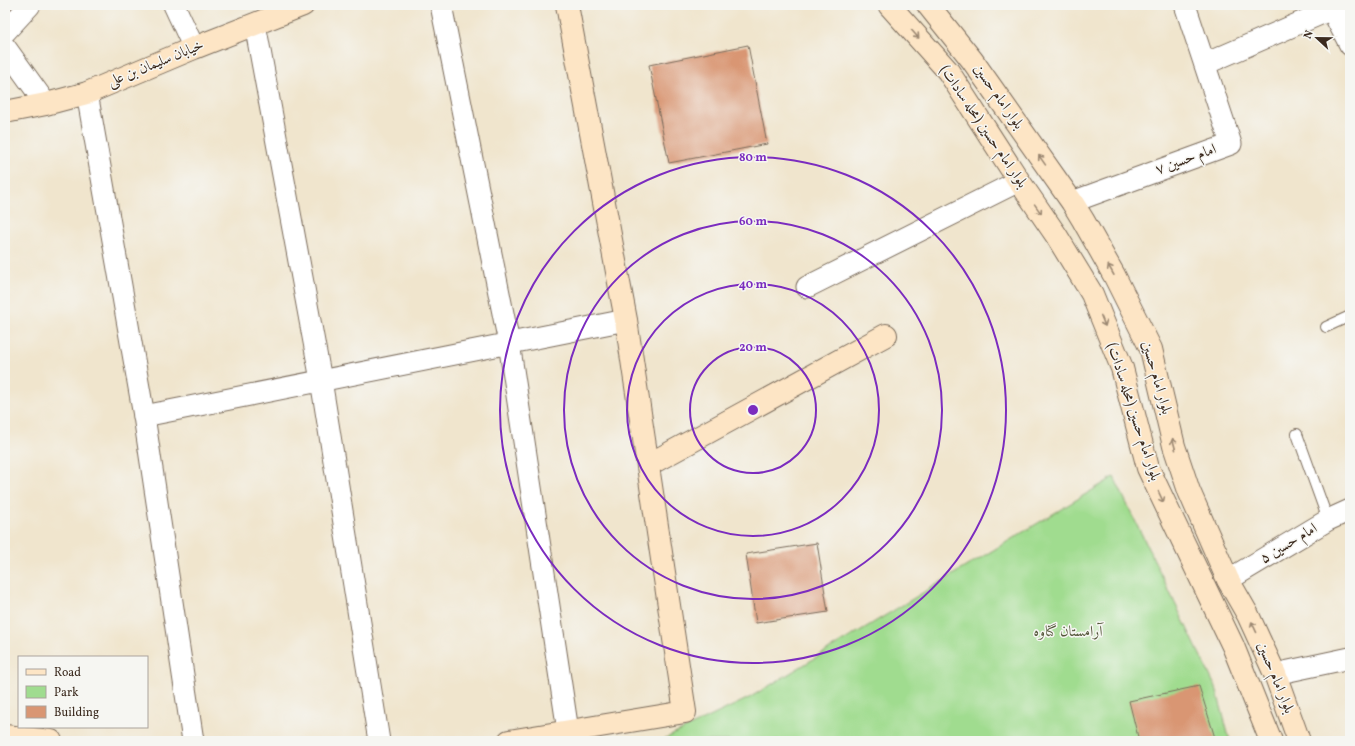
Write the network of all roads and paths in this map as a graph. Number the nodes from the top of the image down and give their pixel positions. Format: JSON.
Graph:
{"nodes":[{"id":1,"x":30,"y":5,"type":"edge"},
{"id":2,"x":174,"y":5,"type":"edge"},
{"id":3,"x":303,"y":5,"type":"edge"},
{"id":4,"x":441,"y":5,"type":"edge"},
{"id":5,"x":567,"y":5,"type":"edge"},
{"id":6,"x":889,"y":5,"type":"edge"},
{"id":7,"x":928,"y":5,"type":"edge"},
{"id":8,"x":1185,"y":5,"type":"edge"},
{"id":9,"x":1341,"y":5,"type":"edge"},
{"id":10,"x":255,"y":24,"type":"junction"},
{"id":11,"x":5,"y":32,"type":"edge"},
{"id":12,"x":1350,"y":45,"type":"edge"},
{"id":13,"x":5,"y":47,"type":"edge"},
{"id":14,"x":194,"y":48,"type":"junction"},
{"id":15,"x":1205,"y":64,"type":"junction"},
{"id":16,"x":86,"y":93,"type":"junction"},
{"id":17,"x":46,"y":104,"type":"junction"},
{"id":18,"x":5,"y":112,"type":"edge"},
{"id":19,"x":1019,"y":182,"type":"junction"},
{"id":20,"x":1072,"y":202,"type":"junction"},
{"id":21,"x":807,"y":287,"type":"dead end"},
{"id":22,"x":1350,"y":316,"type":"edge"},
{"id":23,"x":626,"y":320,"type":"junction"},
{"id":24,"x":1326,"y":327,"type":"dead end"},
{"id":25,"x":886,"y":335,"type":"dead end"},
{"id":26,"x":509,"y":343,"type":"junction"},
{"id":27,"x":321,"y":380,"type":"junction"},
{"id":28,"x":144,"y":416,"type":"junction"},
{"id":29,"x":1298,"y":434,"type":"dead end"},
{"id":30,"x":648,"y":465,"type":"junction"},
{"id":31,"x":1350,"y":510,"type":"edge"},
{"id":32,"x":1328,"y":520,"type":"junction"},
{"id":33,"x":1228,"y":580,"type":"junction"},
{"id":34,"x":1350,"y":658,"type":"edge"},
{"id":35,"x":1275,"y":674,"type":"junction"},
{"id":36,"x":568,"y":731,"type":"junction"},
{"id":37,"x":5,"y":736,"type":"edge"},
{"id":38,"x":51,"y":741,"type":"edge"},
{"id":39,"x":193,"y":741,"type":"edge"},
{"id":40,"x":379,"y":741,"type":"edge"},
{"id":41,"x":509,"y":741,"type":"edge"},
{"id":42,"x":1272,"y":741,"type":"edge"},
{"id":43,"x":1299,"y":741,"type":"edge"}],
"edges":[{"from":1,"to":11,"type":"street"},
{"from":2,"to":14,"type":"street"},
{"from":3,"to":10,"type":"street","name":"خیابان سلیمان بن علی"},
{"from":4,"to":26,"type":"street"},
{"from":5,"to":23,"type":"street"},
{"from":6,"to":19,"type":"street","name":"بلوار امام حسین (محله سادات)","one_way":true},
{"from":20,"to":7,"type":"street","name":"بلوار امام حسین","one_way":true},
{"from":8,"to":15,"type":"street","name":"امام حسین ۷"},
{"from":9,"to":12,"type":"street"},
{"from":9,"to":15,"type":"street"},
{"from":10,"to":14,"type":"street","name":"خیابان سلیمان بن علی"},
{"from":10,"to":27,"type":"street"},
{"from":13,"to":17,"type":"street"},
{"from":14,"to":16,"type":"street","name":"خیابان سلیمان بن علی"},
{"from":15,"to":20,"type":"street","name":"امام حسین ۷"},
{"from":16,"to":17,"type":"street","name":"خیابان سلیمان بن علی"},
{"from":16,"to":28,"type":"street"},
{"from":17,"to":18,"type":"street","name":"خیابان سلیمان بن علی"},
{"from":19,"to":21,"type":"street"},
{"from":19,"to":42,"type":"street","name":"بلوار امام حسین (محله سادات)","one_way":true},
{"from":33,"to":20,"type":"street","name":"بلوار امام حسین","one_way":true},
{"from":22,"to":24,"type":"lane"},
{"from":23,"to":26,"type":"street"},
{"from":23,"to":30,"type":"street"},
{"from":25,"to":30,"type":"street"},
{"from":26,"to":27,"type":"street"},
{"from":26,"to":36,"type":"street"},
{"from":27,"to":28,"type":"street"},
{"from":27,"to":40,"type":"street"},
{"from":28,"to":39,"type":"street"},
{"from":29,"to":32,"type":"lane"},
{"from":30,"to":36,"type":"street"},
{"from":31,"to":32,"type":"street","name":"امام حسین ۵"},
{"from":32,"to":33,"type":"street","name":"امام حسین ۵"},
{"from":35,"to":33,"type":"street","name":"بلوار امام حسین","one_way":true},
{"from":34,"to":35,"type":"street"},
{"from":35,"to":43,"type":"street","name":"بلوار امام حسین"},
{"from":36,"to":41,"type":"street"},
{"from":37,"to":38,"type":"street"}]}
